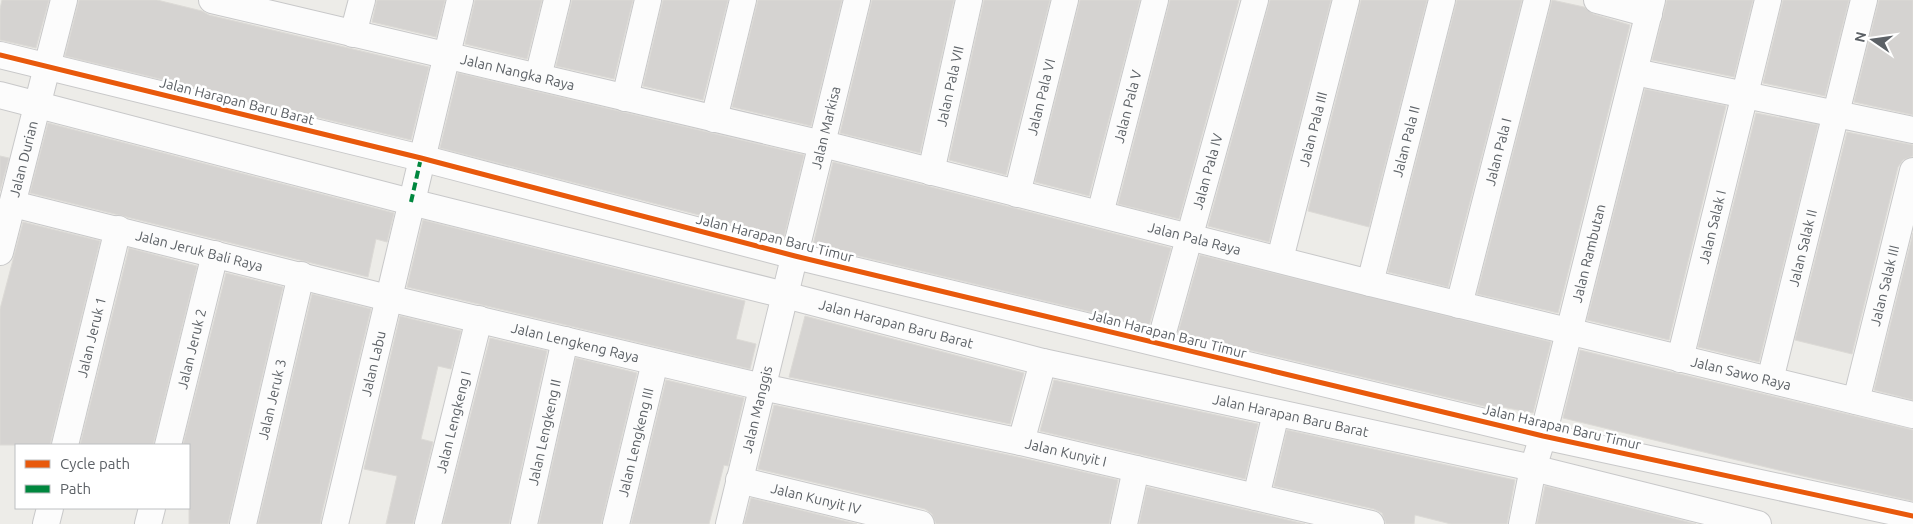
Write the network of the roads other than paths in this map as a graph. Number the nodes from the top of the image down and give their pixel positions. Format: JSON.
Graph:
{"nodes":[{"id":1,"x":64,"y":0,"type":"edge"},
{"id":2,"x":212,"y":0,"type":"edge"},
{"id":3,"x":362,"y":0,"type":"edge"},
{"id":4,"x":460,"y":0,"type":"edge"},
{"id":5,"x":557,"y":0,"type":"edge"},
{"id":6,"x":648,"y":0,"type":"edge"},
{"id":7,"x":743,"y":0,"type":"edge"},
{"id":8,"x":857,"y":0,"type":"edge"},
{"id":9,"x":969,"y":0,"type":"edge"},
{"id":10,"x":1066,"y":0,"type":"edge"},
{"id":11,"x":1155,"y":0,"type":"edge"},
{"id":12,"x":1255,"y":0,"type":"edge"},
{"id":13,"x":1346,"y":0,"type":"edge"},
{"id":14,"x":1442,"y":0,"type":"edge"},
{"id":15,"x":1537,"y":0,"type":"edge"},
{"id":16,"x":1597,"y":0,"type":"edge"},
{"id":17,"x":1768,"y":0,"type":"edge"},
{"id":18,"x":1864,"y":0,"type":"edge"},
{"id":19,"x":273,"y":7,"type":"edge"},
{"id":20,"x":1651,"y":7,"type":"edge"},
{"id":21,"x":354,"y":34,"type":"junction"},
{"id":22,"x":0,"y":55,"type":"edge"},
{"id":23,"x":446,"y":56,"type":"junction"},
{"id":24,"x":48,"y":66,"type":"junction"},
{"id":25,"x":1635,"y":72,"type":"junction"},
{"id":26,"x":538,"y":77,"type":"junction"},
{"id":27,"x":0,"y":95,"type":"edge"},
{"id":28,"x":1745,"y":96,"type":"junction"},
{"id":29,"x":625,"y":98,"type":"junction"},
{"id":30,"x":38,"y":105,"type":"junction"},
{"id":31,"x":1836,"y":114,"type":"junction"},
{"id":32,"x":714,"y":119,"type":"junction"},
{"id":33,"x":1913,"y":130,"type":"edge"},
{"id":34,"x":822,"y":145,"type":"junction"},
{"id":35,"x":422,"y":158,"type":"junction"},
{"id":36,"x":1913,"y":171,"type":"edge"},
{"id":37,"x":931,"y":172,"type":"junction"},
{"id":38,"x":1017,"y":194,"type":"junction"},
{"id":39,"x":411,"y":202,"type":"junction"},
{"id":40,"x":12,"y":204,"type":"junction"},
{"id":41,"x":1100,"y":214,"type":"junction"},
{"id":42,"x":118,"y":229,"type":"junction"},
{"id":43,"x":1189,"y":236,"type":"junction"},
{"id":44,"x":0,"y":252,"type":"edge"},
{"id":45,"x":215,"y":254,"type":"junction"},
{"id":46,"x":795,"y":256,"type":"junction"},
{"id":47,"x":1280,"y":259,"type":"junction"},
{"id":48,"x":301,"y":275,"type":"junction"},
{"id":49,"x":1370,"y":283,"type":"junction"},
{"id":50,"x":785,"y":295,"type":"junction"},
{"id":51,"x":388,"y":298,"type":"junction"},
{"id":52,"x":1459,"y":305,"type":"junction"},
{"id":53,"x":479,"y":319,"type":"junction"},
{"id":54,"x":1569,"y":332,"type":"junction"},
{"id":55,"x":566,"y":340,"type":"junction"},
{"id":56,"x":1160,"y":343,"type":"junction"},
{"id":57,"x":1680,"y":359,"type":"junction"},
{"id":58,"x":655,"y":362,"type":"junction"},
{"id":59,"x":1043,"y":362,"type":"junction"},
{"id":60,"x":1770,"y":380,"type":"junction"},
{"id":61,"x":762,"y":387,"type":"junction"},
{"id":62,"x":1856,"y":401,"type":"junction"},
{"id":63,"x":1276,"y":413,"type":"junction"},
{"id":64,"x":1913,"y":415,"type":"edge"},
{"id":65,"x":1543,"y":436,"type":"junction"},
{"id":66,"x":1021,"y":442,"type":"junction"},
{"id":67,"x":65,"y":444,"type":"edge"},
{"id":68,"x":168,"y":444,"type":"edge"},
{"id":69,"x":1533,"y":468,"type":"junction"},
{"id":70,"x":1136,"y":469,"type":"junction"},
{"id":71,"x":740,"y":480,"type":"junction"},
{"id":72,"x":1256,"y":497,"type":"junction"},
{"id":73,"x":50,"y":509,"type":"edge"},
{"id":74,"x":152,"y":509,"type":"edge"},
{"id":75,"x":845,"y":515,"type":"edge"},
{"id":76,"x":1913,"y":516,"type":"edge"},
{"id":77,"x":46,"y":524,"type":"edge"},
{"id":78,"x":148,"y":524,"type":"edge"},
{"id":79,"x":243,"y":524,"type":"edge"},
{"id":80,"x":335,"y":524,"type":"edge"},
{"id":81,"x":428,"y":524,"type":"edge"},
{"id":82,"x":524,"y":524,"type":"edge"},
{"id":83,"x":616,"y":524,"type":"edge"},
{"id":84,"x":729,"y":524,"type":"edge"},
{"id":85,"x":921,"y":524,"type":"edge"},
{"id":86,"x":1124,"y":524,"type":"edge"},
{"id":87,"x":1370,"y":524,"type":"edge"},
{"id":88,"x":1522,"y":524,"type":"edge"},
{"id":89,"x":1758,"y":524,"type":"edge"}],
"edges":[{"from":1,"to":24,"type":"street","name":"Jalan Durian"},
{"from":2,"to":19,"type":"street","name":"Jalan Nangka Raya"},
{"from":3,"to":21,"type":"street"},
{"from":4,"to":23,"type":"street","name":"Jalan Labu"},
{"from":5,"to":26,"type":"street"},
{"from":6,"to":29,"type":"street"},
{"from":7,"to":32,"type":"street"},
{"from":8,"to":34,"type":"street","name":"Jalan Markisa"},
{"from":9,"to":37,"type":"street","name":"Jalan Pala VII"},
{"from":10,"to":38,"type":"street","name":"Jalan Pala VI"},
{"from":11,"to":41,"type":"street","name":"Jalan Pala V"},
{"from":12,"to":43,"type":"street","name":"Jalan Pala IV"},
{"from":13,"to":47,"type":"street","name":"Jalan Pala III"},
{"from":14,"to":49,"type":"street","name":"Jalan Pala II"},
{"from":15,"to":52,"type":"street","name":"Jalan Pala I"},
{"from":16,"to":20,"type":"street"},
{"from":17,"to":28,"type":"street","name":"Jalan Salak I"},
{"from":18,"to":31,"type":"street","name":"Jalan Salak II"},
{"from":19,"to":21,"type":"street","name":"Jalan Nangka Raya"},
{"from":20,"to":25,"type":"street","name":"Jalan Rambutan"},
{"from":21,"to":23,"type":"street","name":"Jalan Nangka Raya"},
{"from":22,"to":24,"type":"street"},
{"from":23,"to":26,"type":"street","name":"Jalan Nangka Raya"},
{"from":23,"to":35,"type":"street","name":"Jalan Labu"},
{"from":24,"to":30,"type":"street","name":"Jalan Durian"},
{"from":24,"to":35,"type":"street","name":"Jalan Harapan Baru Barat"},
{"from":25,"to":28,"type":"street"},
{"from":25,"to":54,"type":"street","name":"Jalan Rambutan"},
{"from":26,"to":29,"type":"street","name":"Jalan Nangka Raya"},
{"from":27,"to":30,"type":"street","name":"Jalan Harapan Baru Barat"},
{"from":28,"to":31,"type":"street"},
{"from":28,"to":57,"type":"street","name":"Jalan Salak I"},
{"from":29,"to":32,"type":"street","name":"Jalan Nangka Raya"},
{"from":30,"to":39,"type":"street","name":"Jalan Harapan Baru Barat"},
{"from":30,"to":40,"type":"street","name":"Jalan Durian"},
{"from":31,"to":33,"type":"street"},
{"from":31,"to":60,"type":"street","name":"Jalan Salak II"},
{"from":32,"to":34,"type":"street","name":"Jalan Nangka Raya"},
{"from":34,"to":37,"type":"street","name":"Jalan Pala Raya"},
{"from":34,"to":46,"type":"street","name":"Jalan Markisa"},
{"from":35,"to":39,"type":"street","name":"Jalan Labu"},
{"from":35,"to":46,"type":"street","name":"Jalan Harapan Baru Timur"},
{"from":36,"to":62,"type":"street","name":"Jalan Salak III"},
{"from":37,"to":38,"type":"street","name":"Jalan Pala Raya"},
{"from":38,"to":41,"type":"street","name":"Jalan Pala Raya"},
{"from":39,"to":50,"type":"street","name":"Jalan Harapan Baru Barat"},
{"from":39,"to":51,"type":"street","name":"Jalan Labu"},
{"from":40,"to":42,"type":"street","name":"Jalan Jeruk Bali Raya"},
{"from":40,"to":44,"type":"street","name":"Jalan Durian"},
{"from":41,"to":43,"type":"street","name":"Jalan Pala Raya"},
{"from":42,"to":45,"type":"street","name":"Jalan Jeruk Bali Raya"},
{"from":42,"to":67,"type":"street","name":"Jalan Jeruk 1"},
{"from":43,"to":47,"type":"street","name":"Jalan Pala Raya"},
{"from":43,"to":56,"type":"street","name":"Jalan Pala IV"},
{"from":45,"to":48,"type":"street","name":"Jalan Jeruk Bali Raya"},
{"from":45,"to":68,"type":"street","name":"Jalan Jeruk 2"},
{"from":46,"to":50,"type":"street","name":"Jalan Markisa"},
{"from":46,"to":56,"type":"street","name":"Jalan Harapan Baru Timur"},
{"from":47,"to":49,"type":"street","name":"Jalan Pala Raya"},
{"from":48,"to":51,"type":"street","name":"Jalan Jeruk Bali Raya"},
{"from":48,"to":79,"type":"street","name":"Jalan Jeruk 3"},
{"from":49,"to":52,"type":"street","name":"Jalan Pala Raya"},
{"from":50,"to":59,"type":"street","name":"Jalan Harapan Baru Barat"},
{"from":50,"to":61,"type":"street","name":"Jalan Manggis"},
{"from":51,"to":53,"type":"street","name":"Jalan Lengkeng Raya"},
{"from":51,"to":80,"type":"street","name":"Jalan Labu"},
{"from":52,"to":54,"type":"street","name":"Jalan Pala Raya"},
{"from":53,"to":55,"type":"street","name":"Jalan Lengkeng Raya"},
{"from":53,"to":81,"type":"street","name":"Jalan Lengkeng I"},
{"from":54,"to":57,"type":"street","name":"Jalan Sawo Raya"},
{"from":54,"to":65,"type":"street","name":"Jalan Rambutan"},
{"from":55,"to":58,"type":"street","name":"Jalan Lengkeng Raya"},
{"from":55,"to":82,"type":"street","name":"Jalan Lengkeng II"},
{"from":56,"to":65,"type":"street","name":"Jalan Harapan Baru Timur"},
{"from":57,"to":60,"type":"street","name":"Jalan Sawo Raya"},
{"from":58,"to":61,"type":"street","name":"Jalan Lengkeng Raya"},
{"from":58,"to":83,"type":"street","name":"Jalan Lengkeng III"},
{"from":59,"to":63,"type":"street","name":"Jalan Harapan Baru Barat"},
{"from":59,"to":66,"type":"street"},
{"from":60,"to":62,"type":"street","name":"Jalan Sawo Raya"},
{"from":61,"to":66,"type":"street","name":"Jalan Kunyit I"},
{"from":61,"to":71,"type":"street","name":"Jalan Manggis"},
{"from":62,"to":64,"type":"street","name":"Jalan Sawo Raya"},
{"from":63,"to":69,"type":"street","name":"Jalan Harapan Baru Barat"},
{"from":63,"to":72,"type":"street"},
{"from":65,"to":69,"type":"street","name":"Jalan Rambutan"},
{"from":65,"to":76,"type":"street","name":"Jalan Harapan Baru Timur"},
{"from":66,"to":70,"type":"street","name":"Jalan Kunyit I"},
{"from":69,"to":88,"type":"street","name":"Jalan Rambutan"},
{"from":69,"to":89,"type":"street","name":"Jalan Harapan Baru Barat"},
{"from":70,"to":72,"type":"street","name":"Jalan Kunyit I"},
{"from":70,"to":86,"type":"street"},
{"from":71,"to":75,"type":"street","name":"Jalan Kunyit IV"},
{"from":71,"to":84,"type":"street","name":"Jalan Manggis"},
{"from":72,"to":87,"type":"street","name":"Jalan Kunyit I"},
{"from":73,"to":77,"type":"street"},
{"from":74,"to":78,"type":"street"},
{"from":75,"to":85,"type":"street","name":"Jalan Kunyit IV"}]}
